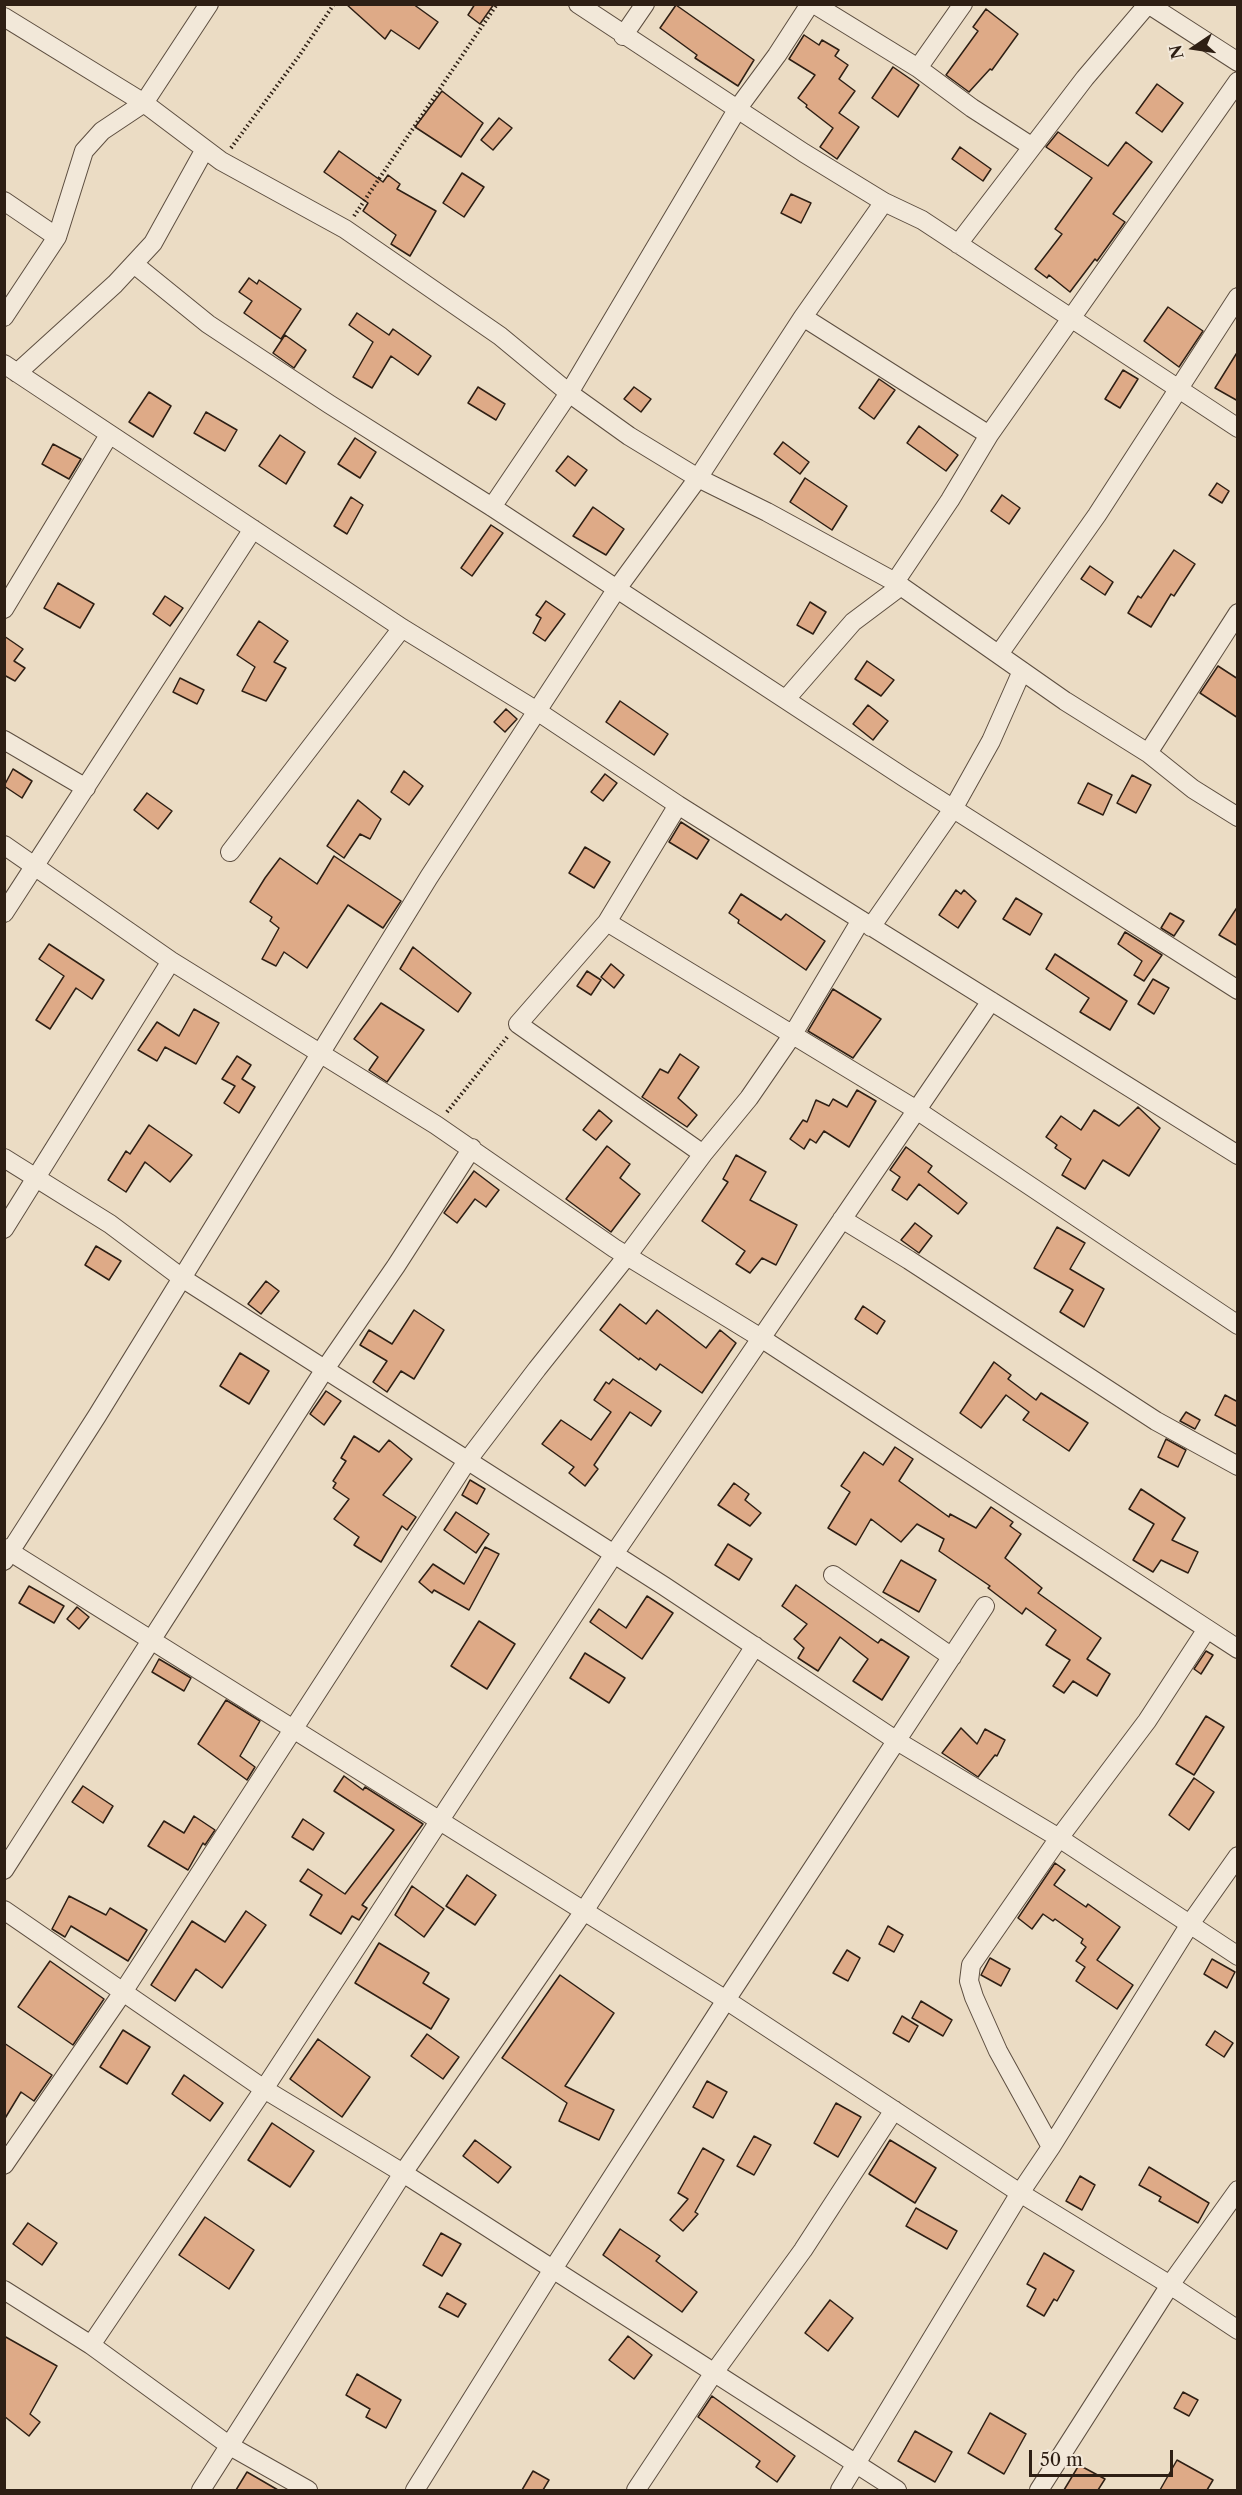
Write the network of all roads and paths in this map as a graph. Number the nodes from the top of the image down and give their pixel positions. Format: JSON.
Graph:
{"nodes":[{"id":1,"x":210,"y":4,"type":"edge"},
{"id":2,"x":334,"y":4,"type":"edge"},
{"id":3,"x":497,"y":4,"type":"edge"},
{"id":4,"x":578,"y":4,"type":"edge"},
{"id":5,"x":645,"y":4,"type":"edge"},
{"id":6,"x":812,"y":4,"type":"edge"},
{"id":7,"x":963,"y":4,"type":"edge"},
{"id":8,"x":1148,"y":5,"type":"edge"},
{"id":9,"x":9,"y":13,"type":"edge"},
{"id":10,"x":623,"y":36,"type":"junction"},
{"id":11,"x":1238,"y":62,"type":"edge"},
{"id":12,"x":918,"y":68,"type":"junction"},
{"id":13,"x":1238,"y":81,"type":"edge"},
{"id":14,"x":144,"y":103,"type":"junction"},
{"id":15,"x":738,"y":108,"type":"junction"},
{"id":16,"x":1031,"y":146,"type":"junction"},
{"id":17,"x":205,"y":149,"type":"junction"},
{"id":18,"x":221,"y":160,"type":"junction"},
{"id":19,"x":4,"y":201,"type":"edge"},
{"id":20,"x":884,"y":202,"type":"junction"},
{"id":21,"x":345,"y":229,"type":"junction"},
{"id":22,"x":57,"y":237,"type":"junction"},
{"id":23,"x":958,"y":244,"type":"junction"},
{"id":24,"x":134,"y":264,"type":"junction"},
{"id":25,"x":1238,"y":297,"type":"edge"},
{"id":26,"x":4,"y":317,"type":"edge"},
{"id":27,"x":803,"y":317,"type":"junction"},
{"id":28,"x":1071,"y":317,"type":"junction"},
{"id":29,"x":11,"y":369,"type":"edge"},
{"id":30,"x":1179,"y":388,"type":"junction"},
{"id":31,"x":570,"y":393,"type":"junction"},
{"id":32,"x":1238,"y":428,"type":"edge"},
{"id":33,"x":110,"y":435,"type":"junction"},
{"id":34,"x":989,"y":435,"type":"junction"},
{"id":35,"x":698,"y":478,"type":"junction"},
{"id":36,"x":492,"y":507,"type":"junction"},
{"id":37,"x":253,"y":529,"type":"junction"},
{"id":38,"x":898,"y":584,"type":"junction"},
{"id":39,"x":616,"y":590,"type":"junction"},
{"id":40,"x":4,"y":609,"type":"edge"},
{"id":41,"x":1238,"y":613,"type":"edge"},
{"id":42,"x":402,"y":628,"type":"junction"},
{"id":43,"x":999,"y":654,"type":"junction"},
{"id":44,"x":1022,"y":671,"type":"junction"},
{"id":45,"x":786,"y":699,"type":"junction"},
{"id":46,"x":537,"y":711,"type":"junction"},
{"id":47,"x":4,"y":740,"type":"edge"},
{"id":48,"x":1148,"y":753,"type":"junction"},
{"id":49,"x":86,"y":788,"type":"junction"},
{"id":50,"x":678,"y":805,"type":"junction"},
{"id":51,"x":953,"y":809,"type":"junction"},
{"id":52,"x":1238,"y":817,"type":"edge"},
{"id":53,"x":4,"y":845,"type":"edge"},
{"id":54,"x":230,"y":852,"type":"dead end"},
{"id":55,"x":36,"y":866,"type":"junction"},
{"id":56,"x":4,"y":913,"type":"edge"},
{"id":57,"x":607,"y":922,"type":"junction"},
{"id":58,"x":866,"y":924,"type":"junction"},
{"id":59,"x":171,"y":960,"type":"junction"},
{"id":60,"x":1238,"y":990,"type":"edge"},
{"id":61,"x":991,"y":1001,"type":"junction"},
{"id":62,"x":518,"y":1024,"type":"junction"},
{"id":63,"x":793,"y":1034,"type":"junction"},
{"id":64,"x":321,"y":1053,"type":"junction"},
{"id":65,"x":915,"y":1109,"type":"junction"},
{"id":66,"x":436,"y":1125,"type":"junction"},
{"id":67,"x":472,"y":1148,"type":"junction"},
{"id":68,"x":703,"y":1154,"type":"junction"},
{"id":69,"x":1238,"y":1155,"type":"edge"},
{"id":70,"x":4,"y":1158,"type":"edge"},
{"id":71,"x":34,"y":1178,"type":"junction"},
{"id":72,"x":842,"y":1219,"type":"junction"},
{"id":73,"x":4,"y":1229,"type":"edge"},
{"id":74,"x":627,"y":1256,"type":"junction"},
{"id":75,"x":182,"y":1278,"type":"junction"},
{"id":76,"x":1238,"y":1325,"type":"edge"},
{"id":77,"x":761,"y":1338,"type":"junction"},
{"id":78,"x":325,"y":1369,"type":"junction"},
{"id":79,"x":467,"y":1461,"type":"junction"},
{"id":80,"x":1238,"y":1466,"type":"edge"},
{"id":81,"x":6,"y":1554,"type":"edge"},
{"id":82,"x":614,"y":1554,"type":"junction"},
{"id":83,"x":833,"y":1575,"type":"dead end"},
{"id":84,"x":985,"y":1606,"type":"dead end"},
{"id":85,"x":1207,"y":1629,"type":"junction"},
{"id":86,"x":151,"y":1639,"type":"junction"},
{"id":87,"x":755,"y":1647,"type":"junction"},
{"id":88,"x":1238,"y":1649,"type":"edge"},
{"id":89,"x":952,"y":1657,"type":"junction"},
{"id":90,"x":295,"y":1730,"type":"junction"},
{"id":91,"x":897,"y":1741,"type":"junction"},
{"id":92,"x":440,"y":1820,"type":"junction"},
{"id":93,"x":1059,"y":1838,"type":"junction"},
{"id":94,"x":1238,"y":1856,"type":"edge"},
{"id":95,"x":4,"y":1869,"type":"edge"},
{"id":96,"x":4,"y":1910,"type":"edge"},
{"id":97,"x":584,"y":1911,"type":"junction"},
{"id":98,"x":1190,"y":1924,"type":"junction"},
{"id":99,"x":1238,"y":1956,"type":"edge"},
{"id":100,"x":123,"y":1992,"type":"junction"},
{"id":101,"x":726,"y":2000,"type":"junction"},
{"id":102,"x":264,"y":2089,"type":"junction"},
{"id":103,"x":894,"y":2110,"type":"junction"},
{"id":104,"x":1051,"y":2147,"type":"junction"},
{"id":105,"x":4,"y":2165,"type":"edge"},
{"id":106,"x":403,"y":2174,"type":"junction"},
{"id":107,"x":1238,"y":2190,"type":"edge"},
{"id":108,"x":1020,"y":2193,"type":"junction"},
{"id":109,"x":553,"y":2269,"type":"junction"},
{"id":110,"x":1170,"y":2285,"type":"junction"},
{"id":111,"x":4,"y":2290,"type":"edge"},
{"id":112,"x":1238,"y":2330,"type":"edge"},
{"id":113,"x":91,"y":2345,"type":"junction"},
{"id":114,"x":713,"y":2374,"type":"junction"},
{"id":115,"x":230,"y":2446,"type":"junction"},
{"id":116,"x":858,"y":2465,"type":"junction"},
{"id":117,"x":201,"y":2490,"type":"edge"},
{"id":118,"x":308,"y":2490,"type":"edge"},
{"id":119,"x":415,"y":2490,"type":"edge"},
{"id":120,"x":636,"y":2490,"type":"edge"},
{"id":121,"x":840,"y":2490,"type":"edge"},
{"id":122,"x":897,"y":2490,"type":"edge"},
{"id":123,"x":1039,"y":2490,"type":"edge"}],
"edges":[{"from":1,"to":14,"type":"street"},
{"from":2,"to":18,"type":"path"},
{"from":3,"to":21,"type":"path"},
{"from":4,"to":10,"type":"street"},
{"from":5,"to":10,"type":"street"},
{"from":6,"to":12,"type":"street"},
{"from":6,"to":15,"type":"street"},
{"from":7,"to":12,"type":"street"},
{"from":8,"to":11,"type":"street"},
{"from":8,"to":16,"type":"street"},
{"from":9,"to":14,"type":"street"},
{"from":10,"to":15,"type":"street"},
{"from":12,"to":16,"type":"street"},
{"from":13,"to":28,"type":"street"},
{"from":14,"to":17,"type":"street"},
{"from":14,"to":22,"type":"street"},
{"from":15,"to":20,"type":"street"},
{"from":15,"to":31,"type":"street"},
{"from":16,"to":23,"type":"street"},
{"from":17,"to":18,"type":"street"},
{"from":17,"to":24,"type":"street"},
{"from":18,"to":21,"type":"street"},
{"from":19,"to":22,"type":"street"},
{"from":20,"to":23,"type":"street"},
{"from":20,"to":27,"type":"street"},
{"from":21,"to":31,"type":"street"},
{"from":22,"to":26,"type":"street"},
{"from":23,"to":28,"type":"street"},
{"from":24,"to":29,"type":"street"},
{"from":24,"to":36,"type":"street"},
{"from":25,"to":30,"type":"street"},
{"from":27,"to":34,"type":"street"},
{"from":27,"to":35,"type":"street"},
{"from":28,"to":30,"type":"street"},
{"from":28,"to":34,"type":"street"},
{"from":29,"to":33,"type":"street"},
{"from":30,"to":32,"type":"street"},
{"from":30,"to":43,"type":"street"},
{"from":31,"to":35,"type":"street"},
{"from":31,"to":36,"type":"street"},
{"from":33,"to":37,"type":"street"},
{"from":33,"to":40,"type":"street"},
{"from":34,"to":38,"type":"street"},
{"from":35,"to":38,"type":"street"},
{"from":35,"to":39,"type":"street"},
{"from":36,"to":39,"type":"street"},
{"from":37,"to":42,"type":"street"},
{"from":37,"to":49,"type":"street"},
{"from":38,"to":43,"type":"street"},
{"from":38,"to":45,"type":"street"},
{"from":39,"to":45,"type":"street"},
{"from":39,"to":46,"type":"street"},
{"from":41,"to":48,"type":"street"},
{"from":42,"to":46,"type":"street"},
{"from":42,"to":54,"type":"street"},
{"from":43,"to":44,"type":"street"},
{"from":44,"to":48,"type":"street"},
{"from":44,"to":51,"type":"street"},
{"from":45,"to":51,"type":"street"},
{"from":46,"to":50,"type":"street"},
{"from":46,"to":64,"type":"street"},
{"from":47,"to":49,"type":"street"},
{"from":48,"to":52,"type":"street"},
{"from":49,"to":55,"type":"street"},
{"from":50,"to":57,"type":"street"},
{"from":50,"to":58,"type":"street"},
{"from":51,"to":58,"type":"street"},
{"from":51,"to":60,"type":"street"},
{"from":53,"to":55,"type":"street"},
{"from":55,"to":56,"type":"street"},
{"from":55,"to":59,"type":"street"},
{"from":57,"to":62,"type":"street"},
{"from":57,"to":63,"type":"street"},
{"from":58,"to":61,"type":"street"},
{"from":58,"to":63,"type":"street"},
{"from":59,"to":64,"type":"street"},
{"from":59,"to":71,"type":"street"},
{"from":61,"to":65,"type":"street"},
{"from":61,"to":69,"type":"street"},
{"from":62,"to":66,"type":"path"},
{"from":62,"to":68,"type":"street"},
{"from":63,"to":65,"type":"street"},
{"from":63,"to":68,"type":"street"},
{"from":64,"to":66,"type":"street"},
{"from":64,"to":75,"type":"street"},
{"from":65,"to":72,"type":"street"},
{"from":65,"to":76,"type":"street"},
{"from":66,"to":67,"type":"street"},
{"from":67,"to":74,"type":"street"},
{"from":67,"to":78,"type":"street"},
{"from":68,"to":74,"type":"street"},
{"from":70,"to":71,"type":"street"},
{"from":71,"to":73,"type":"street"},
{"from":71,"to":75,"type":"street"},
{"from":72,"to":77,"type":"street"},
{"from":72,"to":80,"type":"street"},
{"from":74,"to":77,"type":"street"},
{"from":74,"to":79,"type":"street"},
{"from":75,"to":78,"type":"street"},
{"from":75,"to":81,"type":"street"},
{"from":77,"to":82,"type":"street"},
{"from":77,"to":85,"type":"street"},
{"from":78,"to":79,"type":"street"},
{"from":78,"to":86,"type":"street"},
{"from":79,"to":82,"type":"street"},
{"from":79,"to":90,"type":"street"},
{"from":81,"to":86,"type":"street"},
{"from":82,"to":87,"type":"street"},
{"from":82,"to":92,"type":"street"},
{"from":83,"to":89,"type":"street"},
{"from":84,"to":89,"type":"street"},
{"from":85,"to":88,"type":"street"},
{"from":85,"to":93,"type":"street"},
{"from":86,"to":90,"type":"street"},
{"from":86,"to":95,"type":"street"},
{"from":87,"to":91,"type":"street"},
{"from":87,"to":97,"type":"street"},
{"from":89,"to":91,"type":"street"},
{"from":90,"to":92,"type":"street"},
{"from":90,"to":100,"type":"street"},
{"from":91,"to":93,"type":"street"},
{"from":91,"to":101,"type":"street"},
{"from":92,"to":97,"type":"street"},
{"from":92,"to":102,"type":"street"},
{"from":93,"to":98,"type":"street"},
{"from":93,"to":104,"type":"street"},
{"from":94,"to":98,"type":"street"},
{"from":96,"to":100,"type":"street"},
{"from":97,"to":101,"type":"street"},
{"from":97,"to":106,"type":"street"},
{"from":98,"to":99,"type":"street"},
{"from":98,"to":104,"type":"street"},
{"from":100,"to":102,"type":"street"},
{"from":100,"to":105,"type":"street"},
{"from":101,"to":103,"type":"street"},
{"from":101,"to":109,"type":"street"},
{"from":102,"to":106,"type":"street"},
{"from":102,"to":113,"type":"street"},
{"from":103,"to":108,"type":"street"},
{"from":103,"to":114,"type":"street"},
{"from":104,"to":108,"type":"street"},
{"from":106,"to":109,"type":"street"},
{"from":106,"to":115,"type":"street"},
{"from":107,"to":110,"type":"street"},
{"from":108,"to":110,"type":"street"},
{"from":108,"to":116,"type":"street"},
{"from":109,"to":114,"type":"street"},
{"from":109,"to":119,"type":"street"},
{"from":110,"to":112,"type":"street"},
{"from":110,"to":123,"type":"street"},
{"from":111,"to":113,"type":"street"},
{"from":113,"to":115,"type":"street"},
{"from":114,"to":116,"type":"street"},
{"from":114,"to":120,"type":"street"},
{"from":115,"to":117,"type":"street"},
{"from":115,"to":118,"type":"street"},
{"from":116,"to":121,"type":"street"},
{"from":116,"to":122,"type":"street"}]}
